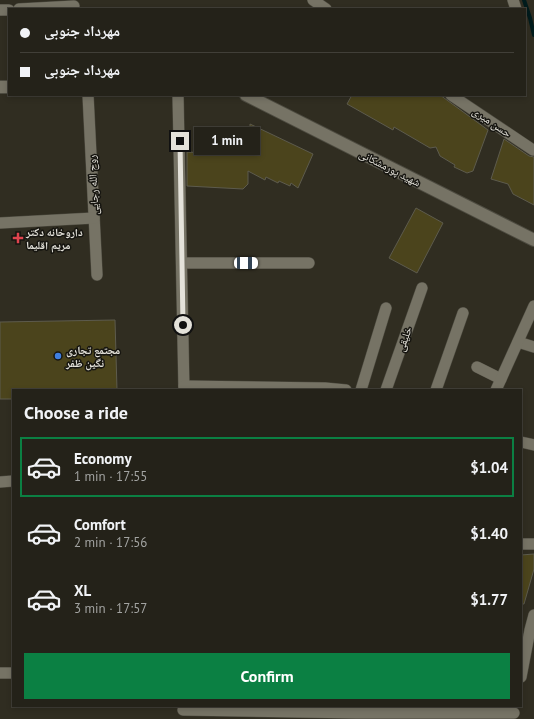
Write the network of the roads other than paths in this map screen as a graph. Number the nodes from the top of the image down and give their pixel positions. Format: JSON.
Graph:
{"nodes":[{"id":1,"x":313,"y":0,"type":"edge"},
{"id":2,"x":74,"y":6,"type":"dead end"},
{"id":3,"x":37,"y":8,"type":"edge"},
{"id":4,"x":325,"y":8,"type":"edge"},
{"id":5,"x":88,"y":96,"type":"edge"},
{"id":6,"x":178,"y":96,"type":"edge"},
{"id":7,"x":248,"y":96,"type":"edge"},
{"id":8,"x":452,"y":96,"type":"edge"},
{"id":9,"x":533,"y":150,"type":"edge"},
{"id":10,"x":94,"y":218,"type":"junction"},
{"id":11,"x":0,"y":223,"type":"edge"},
{"id":12,"x":534,"y":240,"type":"edge"},
{"id":13,"x":182,"y":263,"type":"junction"},
{"id":14,"x":309,"y":263,"type":"dead end"},
{"id":15,"x":97,"y":276,"type":"dead end"},
{"id":16,"x":422,"y":288,"type":"dead end"},
{"id":17,"x":534,"y":306,"type":"edge"},
{"id":18,"x":386,"y":308,"type":"dead end"},
{"id":19,"x":463,"y":312,"type":"dead end"},
{"id":20,"x":518,"y":342,"type":"junction"},
{"id":21,"x":534,"y":347,"type":"edge"},
{"id":22,"x":477,"y":367,"type":"dead end"},
{"id":23,"x":501,"y":379,"type":"junction"},
{"id":24,"x":184,"y":388,"type":"edge"},
{"id":25,"x":336,"y":389,"type":"edge"},
{"id":26,"x":361,"y":389,"type":"edge"},
{"id":27,"x":386,"y":389,"type":"edge"},
{"id":28,"x":436,"y":389,"type":"edge"},
{"id":29,"x":496,"y":389,"type":"edge"},
{"id":30,"x":522,"y":442,"type":"edge"},
{"id":31,"x":534,"y":446,"type":"edge"},
{"id":32,"x":12,"y":481,"type":"edge"},
{"id":33,"x":0,"y":482,"type":"edge"},
{"id":34,"x":522,"y":544,"type":"edge"},
{"id":35,"x":534,"y":544,"type":"edge"},
{"id":36,"x":534,"y":615,"type":"edge"},
{"id":37,"x":530,"y":650,"type":"edge"},
{"id":38,"x":0,"y":673,"type":"edge"},
{"id":39,"x":12,"y":673,"type":"edge"},
{"id":40,"x":522,"y":674,"type":"edge"},
{"id":41,"x":183,"y":710,"type":"dead end"},
{"id":42,"x":356,"y":713,"type":"edge"},
{"id":43,"x":515,"y":713,"type":"edge"}],
"edges":[{"from":1,"to":4,"type":"street"},
{"from":2,"to":3,"type":"street"},
{"from":5,"to":10,"type":"street","name":"روح الله رجایی"},
{"from":6,"to":13,"type":"street"},
{"from":7,"to":12,"type":"street","name":"شهید پورمشکانی"},
{"from":8,"to":9,"type":"street","name":"حسن میری"},
{"from":10,"to":11,"type":"street"},
{"from":10,"to":15,"type":"street","name":"روح الله رجایی"},
{"from":13,"to":14,"type":"street"},
{"from":13,"to":24,"type":"street"},
{"from":16,"to":27,"type":"street","name":"خلیقی"},
{"from":17,"to":20,"type":"street"},
{"from":18,"to":26,"type":"street"},
{"from":19,"to":28,"type":"street"},
{"from":20,"to":21,"type":"street"},
{"from":20,"to":23,"type":"street"},
{"from":22,"to":23,"type":"street"},
{"from":23,"to":29,"type":"street"},
{"from":24,"to":25,"type":"street"},
{"from":30,"to":31,"type":"street"},
{"from":32,"to":33,"type":"street"},
{"from":34,"to":35,"type":"street"},
{"from":36,"to":37,"type":"street"},
{"from":37,"to":40,"type":"street"},
{"from":38,"to":39,"type":"street"},
{"from":41,"to":42,"type":"street"},
{"from":42,"to":43,"type":"street"}]}
